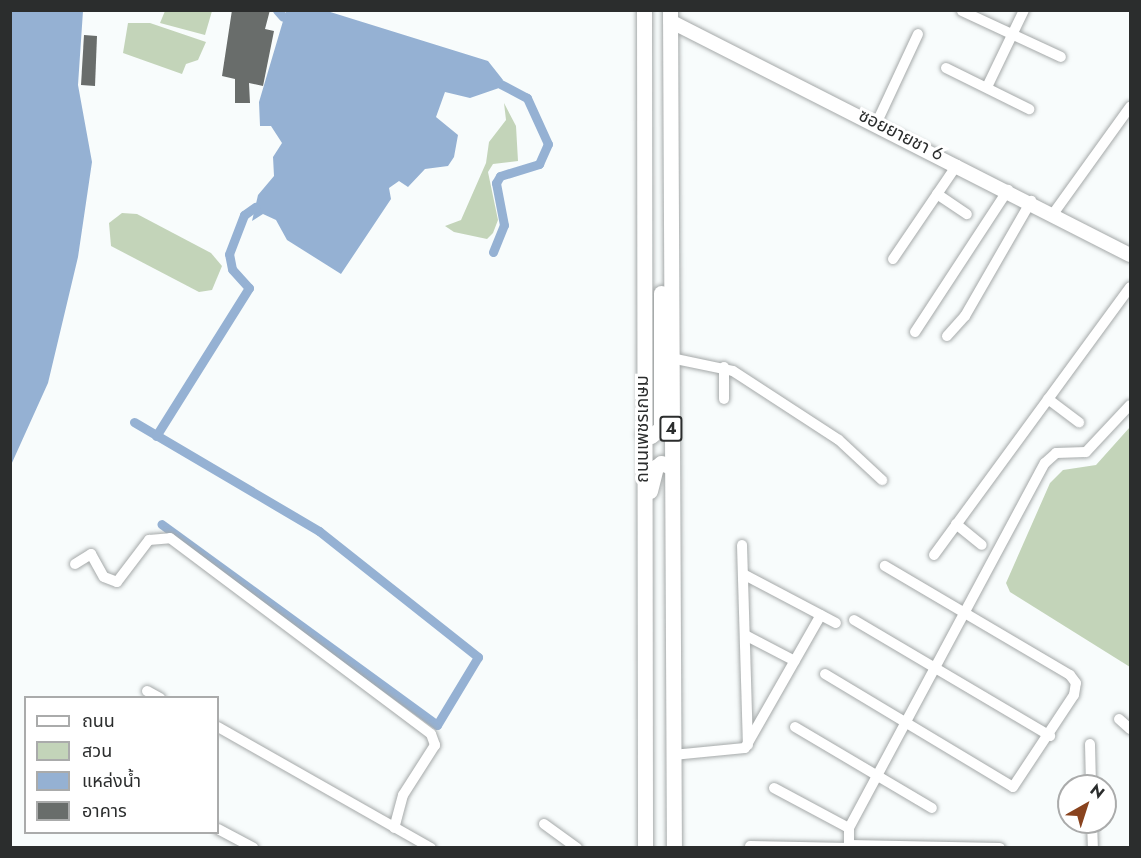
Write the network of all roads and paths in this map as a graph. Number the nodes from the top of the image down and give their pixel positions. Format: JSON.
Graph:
{"nodes":[{"id":1,"x":644,"y":10,"type":"edge"},
{"id":2,"x":1024,"y":10,"type":"edge"},
{"id":3,"x":962,"y":11,"type":"edge"},
{"id":4,"x":670,"y":16,"type":"edge"},
{"id":5,"x":918,"y":34,"type":"dead end"},
{"id":6,"x":1013,"y":35,"type":"junction"},
{"id":7,"x":1061,"y":57,"type":"dead end"},
{"id":8,"x":946,"y":68,"type":"dead end"},
{"id":9,"x":987,"y":87,"type":"junction"},
{"id":10,"x":1131,"y":107,"type":"edge"},
{"id":11,"x":1029,"y":109,"type":"dead end"},
{"id":12,"x":877,"y":122,"type":"junction"},
{"id":13,"x":957,"y":165,"type":"junction"},
{"id":14,"x":1008,"y":190,"type":"junction"},
{"id":15,"x":937,"y":194,"type":"junction"},
{"id":16,"x":1031,"y":201,"type":"junction"},
{"id":17,"x":967,"y":214,"type":"dead end"},
{"id":18,"x":1053,"y":214,"type":"junction"},
{"id":19,"x":670,"y":255,"type":"junction"},
{"id":20,"x":1131,"y":255,"type":"edge"},
{"id":21,"x":892,"y":260,"type":"dead end"},
{"id":22,"x":1131,"y":287,"type":"edge"},
{"id":23,"x":915,"y":332,"type":"dead end"},
{"id":24,"x":947,"y":336,"type":"dead end"},
{"id":25,"x":671,"y":358,"type":"junction"},
{"id":26,"x":724,"y":367,"type":"junction"},
{"id":27,"x":724,"y":399,"type":"dead end"},
{"id":28,"x":1048,"y":399,"type":"junction"},
{"id":29,"x":1131,"y":405,"type":"edge"},
{"id":30,"x":1079,"y":422,"type":"dead end"},
{"id":31,"x":643,"y":434,"type":"junction"},
{"id":32,"x":671,"y":467,"type":"junction"},
{"id":33,"x":882,"y":480,"type":"dead end"},
{"id":34,"x":956,"y":524,"type":"junction"},
{"id":35,"x":742,"y":545,"type":"dead end"},
{"id":36,"x":982,"y":545,"type":"dead end"},
{"id":37,"x":934,"y":555,"type":"dead end"},
{"id":38,"x":75,"y":564,"type":"dead end"},
{"id":39,"x":885,"y":566,"type":"dead end"},
{"id":40,"x":743,"y":574,"type":"junction"},
{"id":41,"x":643,"y":591,"type":"junction"},
{"id":42,"x":968,"y":614,"type":"junction"},
{"id":43,"x":820,"y":615,"type":"junction"},
{"id":44,"x":854,"y":621,"type":"dead end"},
{"id":45,"x":836,"y":623,"type":"dead end"},
{"id":46,"x":745,"y":635,"type":"junction"},
{"id":47,"x":795,"y":661,"type":"junction"},
{"id":48,"x":935,"y":670,"type":"junction"},
{"id":49,"x":825,"y":674,"type":"dead end"},
{"id":50,"x":147,"y":691,"type":"dead end"},
{"id":51,"x":156,"y":696,"type":"edge"},
{"id":52,"x":1119,"y":719,"type":"dead end"},
{"id":53,"x":905,"y":723,"type":"junction"},
{"id":54,"x":795,"y":727,"type":"dead end"},
{"id":55,"x":219,"y":728,"type":"edge"},
{"id":56,"x":1131,"y":729,"type":"edge"},
{"id":57,"x":1050,"y":736,"type":"junction"},
{"id":58,"x":1090,"y":744,"type":"dead end"},
{"id":59,"x":748,"y":745,"type":"junction"},
{"id":60,"x":673,"y":755,"type":"junction"},
{"id":61,"x":875,"y":774,"type":"junction"},
{"id":62,"x":1091,"y":774,"type":"edge"},
{"id":63,"x":774,"y":788,"type":"dead end"},
{"id":64,"x":932,"y":808,"type":"dead end"},
{"id":65,"x":544,"y":824,"type":"dead end"},
{"id":66,"x":394,"y":828,"type":"junction"},
{"id":67,"x":849,"y":828,"type":"junction"},
{"id":68,"x":219,"y":830,"type":"edge"},
{"id":69,"x":750,"y":846,"type":"dead end"},
{"id":70,"x":849,"y":846,"type":"edge"},
{"id":71,"x":968,"y":847,"type":"edge"},
{"id":72,"x":253,"y":848,"type":"edge"},
{"id":73,"x":431,"y":848,"type":"edge"},
{"id":74,"x":577,"y":848,"type":"edge"},
{"id":75,"x":645,"y":848,"type":"edge"},
{"id":76,"x":674,"y":848,"type":"edge"},
{"id":77,"x":1000,"y":848,"type":"edge"}],
"edges":[{"from":1,"to":31,"type":"main road","name":"ถนนเพชรเกษม","number":"4"},
{"from":2,"to":6,"type":"street"},
{"from":3,"to":6,"type":"street"},
{"from":4,"to":12,"type":"street","name":"ซอยยายชา 6"},
{"from":4,"to":19,"type":"main road","name":"ถนนเพชรเกษม","number":"4"},
{"from":5,"to":12,"type":"street"},
{"from":6,"to":7,"type":"street"},
{"from":6,"to":9,"type":"street"},
{"from":8,"to":9,"type":"street"},
{"from":9,"to":11,"type":"street"},
{"from":10,"to":18,"type":"street"},
{"from":12,"to":13,"type":"street","name":"ซอยยายชา 6"},
{"from":13,"to":14,"type":"street","name":"ซอยยายชา 6"},
{"from":13,"to":15,"type":"street"},
{"from":14,"to":16,"type":"street","name":"ซอยยายชา 6"},
{"from":14,"to":23,"type":"street"},
{"from":15,"to":17,"type":"street"},
{"from":15,"to":21,"type":"street"},
{"from":16,"to":18,"type":"street","name":"ซอยยายชา 6"},
{"from":16,"to":24,"type":"street"},
{"from":18,"to":20,"type":"street","name":"ซอยยายชา 6"},
{"from":19,"to":25,"type":"main road","name":"ถนนเพชรเกษม","number":"4"},
{"from":19,"to":31,"type":"main road"},
{"from":22,"to":28,"type":"street"},
{"from":25,"to":26,"type":"street"},
{"from":25,"to":32,"type":"main road","name":"ถนนเพชรเกษม","number":"4"},
{"from":26,"to":27,"type":"street"},
{"from":26,"to":33,"type":"street"},
{"from":28,"to":30,"type":"street"},
{"from":28,"to":34,"type":"street"},
{"from":29,"to":42,"type":"street"},
{"from":31,"to":41,"type":"main road","name":"ถนนเพชรเกษม","number":"4"},
{"from":32,"to":41,"type":"main road"},
{"from":32,"to":60,"type":"main road","name":"ถนนเพชรเกษม","number":"4"},
{"from":34,"to":36,"type":"street"},
{"from":34,"to":37,"type":"street"},
{"from":35,"to":40,"type":"street"},
{"from":38,"to":66,"type":"street"},
{"from":39,"to":42,"type":"street"},
{"from":40,"to":43,"type":"street"},
{"from":40,"to":46,"type":"street"},
{"from":41,"to":75,"type":"main road","name":"ถนนเพชรเกษม","number":"4"},
{"from":42,"to":48,"type":"street"},
{"from":42,"to":57,"type":"street"},
{"from":43,"to":45,"type":"street"},
{"from":43,"to":47,"type":"street"},
{"from":44,"to":48,"type":"street"},
{"from":46,"to":47,"type":"street"},
{"from":46,"to":59,"type":"street"},
{"from":47,"to":59,"type":"street"},
{"from":48,"to":53,"type":"street"},
{"from":48,"to":57,"type":"street"},
{"from":49,"to":53,"type":"street"},
{"from":50,"to":51,"type":"street"},
{"from":52,"to":56,"type":"street"},
{"from":53,"to":57,"type":"street"},
{"from":53,"to":61,"type":"street"},
{"from":54,"to":61,"type":"street"},
{"from":55,"to":66,"type":"street"},
{"from":58,"to":62,"type":"street"},
{"from":59,"to":60,"type":"street"},
{"from":60,"to":76,"type":"main road","name":"ถนนเพชรเกษม","number":"4"},
{"from":61,"to":64,"type":"street"},
{"from":61,"to":67,"type":"street"},
{"from":63,"to":67,"type":"street"},
{"from":65,"to":74,"type":"street"},
{"from":66,"to":73,"type":"street"},
{"from":67,"to":70,"type":"street"},
{"from":68,"to":72,"type":"street"},
{"from":69,"to":70,"type":"street"},
{"from":70,"to":71,"type":"street"},
{"from":71,"to":77,"type":"street"}]}
